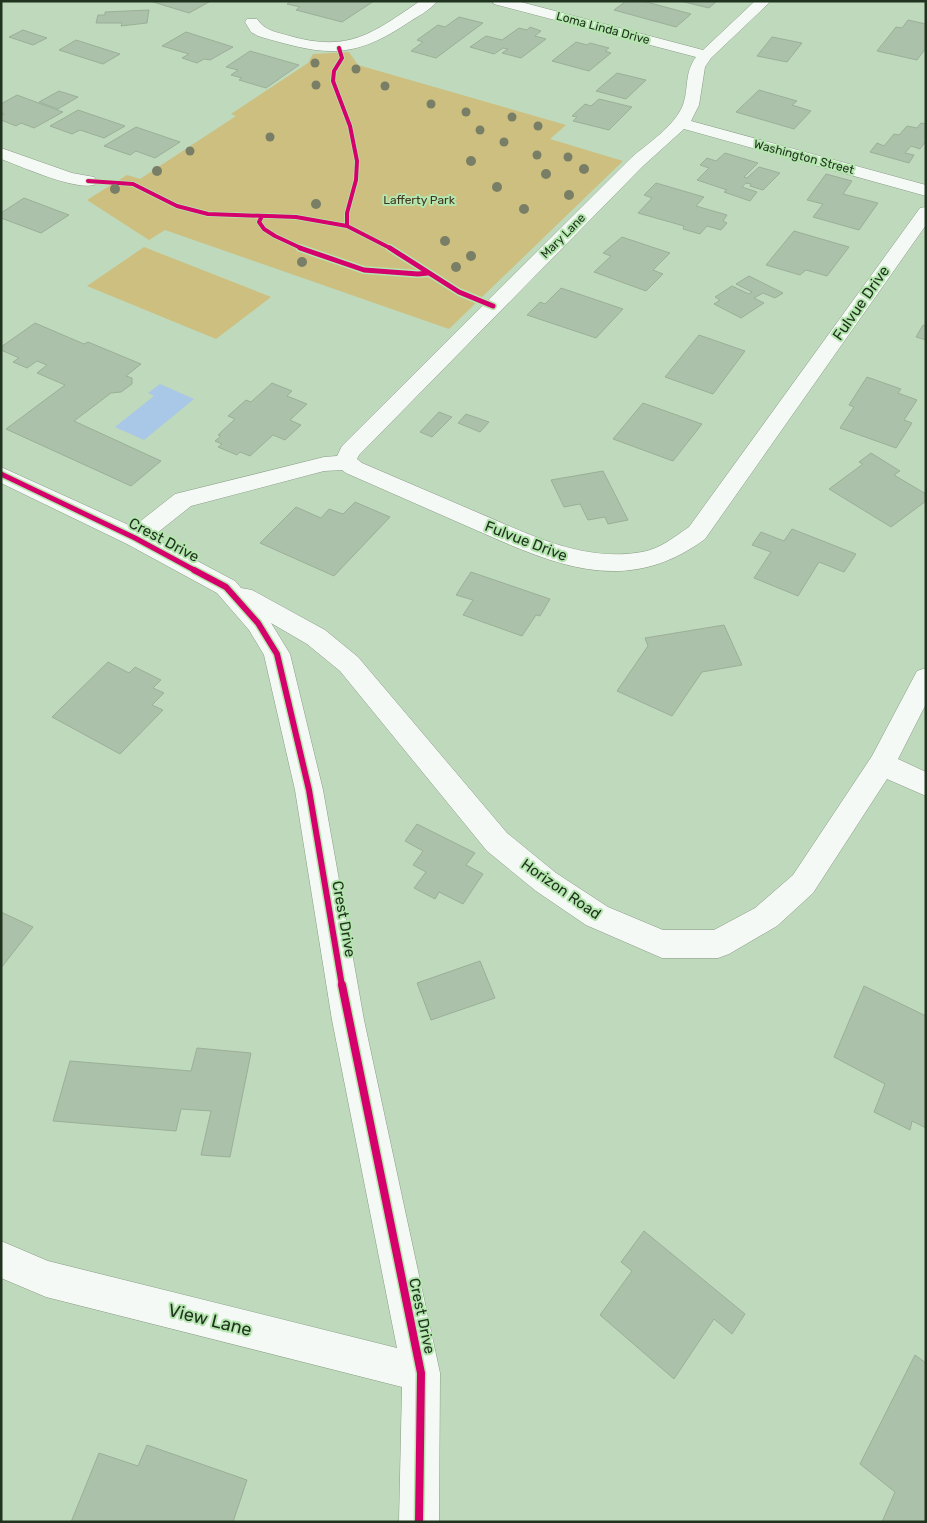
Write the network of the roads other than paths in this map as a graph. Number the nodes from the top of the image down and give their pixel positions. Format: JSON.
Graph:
{"nodes":[{"id":1,"x":430,"y":1,"type":"edge"},
{"id":2,"x":499,"y":1,"type":"edge"},
{"id":3,"x":764,"y":1,"type":"edge"},
{"id":4,"x":252,"y":22,"type":"dead end"},
{"id":5,"x":706,"y":55,"type":"junction"},
{"id":6,"x":681,"y":123,"type":"junction"},
{"id":7,"x":1,"y":153,"type":"edge"},
{"id":8,"x":88,"y":180,"type":"dead end"},
{"id":9,"x":926,"y":191,"type":"edge"},
{"id":10,"x":926,"y":212,"type":"edge"},
{"id":11,"x":347,"y":462,"type":"junction"},
{"id":12,"x":1,"y":474,"type":"edge"},
{"id":13,"x":134,"y":538,"type":"junction"},
{"id":14,"x":226,"y":587,"type":"junction"},
{"id":15,"x":926,"y":678,"type":"edge"},
{"id":16,"x":882,"y":764,"type":"junction"},
{"id":17,"x":926,"y":784,"type":"edge"},
{"id":18,"x":1,"y":1259,"type":"edge"},
{"id":19,"x":421,"y":1373,"type":"junction"},
{"id":20,"x":419,"y":1522,"type":"edge"}],
"edges":[{"from":1,"to":4,"type":"street"},
{"from":2,"to":5,"type":"street","name":"Loma Linda Drive"},
{"from":3,"to":5,"type":"street","name":"Mary Lane"},
{"from":5,"to":6,"type":"street","name":"Mary Lane"},
{"from":6,"to":9,"type":"street","name":"Washington Street"},
{"from":6,"to":11,"type":"street","name":"Mary Lane"},
{"from":7,"to":8,"type":"street"},
{"from":10,"to":11,"type":"street","name":"Fulvue Drive"},
{"from":11,"to":13,"type":"street"},
{"from":12,"to":13,"type":"street","name":"Crest Drive"},
{"from":13,"to":14,"type":"street","name":"Crest Drive"},
{"from":14,"to":16,"type":"street","name":"Horizon Road"},
{"from":14,"to":19,"type":"street","name":"Crest Drive"},
{"from":15,"to":16,"type":"street","name":"Horizon Road"},
{"from":16,"to":17,"type":"street"},
{"from":18,"to":19,"type":"street","name":"View Lane"},
{"from":19,"to":20,"type":"street","name":"Crest Drive"}]}
